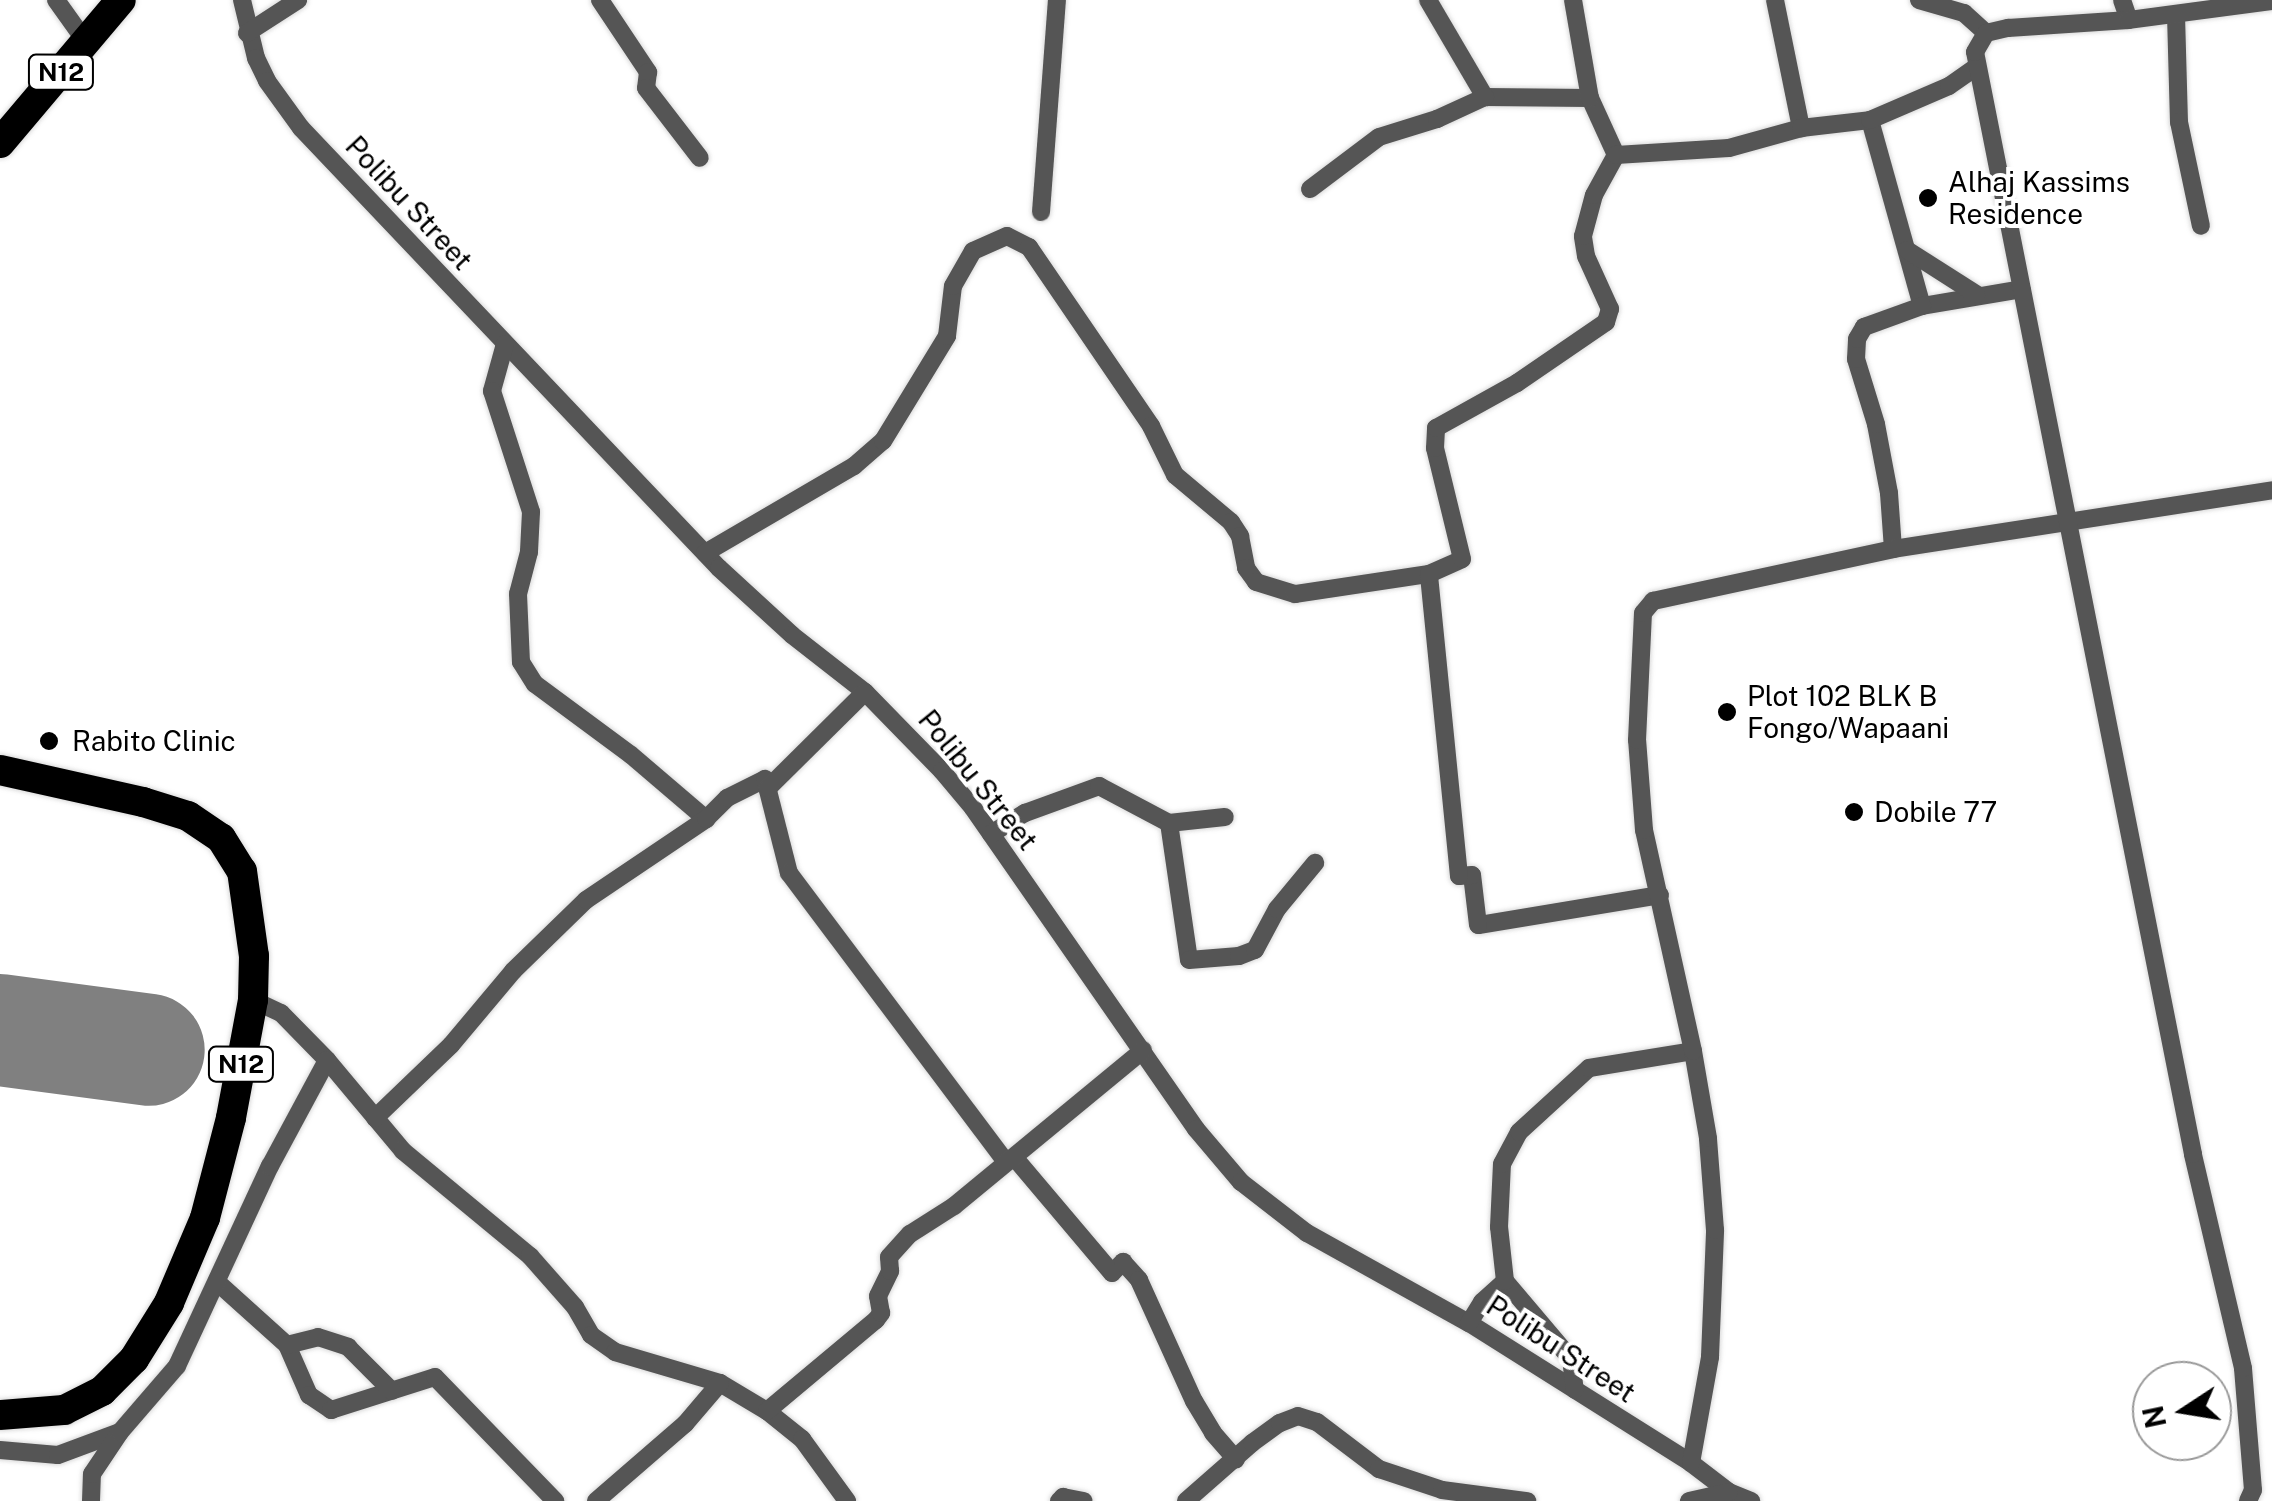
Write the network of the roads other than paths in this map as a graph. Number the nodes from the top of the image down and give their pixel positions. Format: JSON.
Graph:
{"nodes":[{"id":1,"x":56,"y":0,"type":"edge"},
{"id":2,"x":121,"y":0,"type":"edge"},
{"id":3,"x":242,"y":0,"type":"edge"},
{"id":4,"x":298,"y":0,"type":"edge"},
{"id":5,"x":600,"y":0,"type":"edge"},
{"id":6,"x":1057,"y":0,"type":"edge"},
{"id":7,"x":1428,"y":0,"type":"edge"},
{"id":8,"x":1573,"y":0,"type":"edge"},
{"id":9,"x":1775,"y":0,"type":"edge"},
{"id":10,"x":1918,"y":0,"type":"edge"},
{"id":11,"x":2122,"y":0,"type":"edge"},
{"id":12,"x":2272,"y":1,"type":"edge"},
{"id":13,"x":2176,"y":15,"type":"junction"},
{"id":14,"x":2129,"y":20,"type":"junction"},
{"id":15,"x":247,"y":32,"type":"junction"},
{"id":16,"x":1986,"y":33,"type":"junction"},
{"id":17,"x":86,"y":42,"type":"junction"},
{"id":18,"x":1976,"y":67,"type":"junction"},
{"id":19,"x":1485,"y":97,"type":"junction"},
{"id":20,"x":1590,"y":98,"type":"junction"},
{"id":21,"x":1870,"y":120,"type":"junction"},
{"id":22,"x":1801,"y":128,"type":"junction"},
{"id":23,"x":0,"y":143,"type":"edge"},
{"id":24,"x":1616,"y":156,"type":"junction"},
{"id":25,"x":700,"y":158,"type":"dead end"},
{"id":26,"x":1310,"y":189,"type":"dead end"},
{"id":27,"x":1040,"y":212,"type":"dead end"},
{"id":28,"x":2201,"y":226,"type":"dead end"},
{"id":29,"x":1907,"y":250,"type":"junction"},
{"id":30,"x":2022,"y":289,"type":"junction"},
{"id":31,"x":1976,"y":294,"type":"junction"},
{"id":32,"x":1922,"y":306,"type":"junction"},
{"id":33,"x":505,"y":344,"type":"junction"},
{"id":34,"x":2272,"y":490,"type":"edge"},
{"id":35,"x":2068,"y":518,"type":"junction"},
{"id":36,"x":1893,"y":549,"type":"junction"},
{"id":37,"x":705,"y":553,"type":"junction"},
{"id":38,"x":1429,"y":574,"type":"junction"},
{"id":39,"x":866,"y":692,"type":"junction"},
{"id":40,"x":0,"y":770,"type":"edge"},
{"id":41,"x":765,"y":780,"type":"junction"},
{"id":42,"x":1226,"y":817,"type":"dead end"},
{"id":43,"x":706,"y":819,"type":"junction"},
{"id":44,"x":1169,"y":823,"type":"junction"},
{"id":45,"x":992,"y":834,"type":"junction"},
{"id":46,"x":1314,"y":863,"type":"dead end"},
{"id":47,"x":1660,"y":895,"type":"junction"},
{"id":48,"x":253,"y":1000,"type":"junction"},
{"id":49,"x":1143,"y":1050,"type":"junction"},
{"id":50,"x":1693,"y":1051,"type":"junction"},
{"id":51,"x":327,"y":1060,"type":"junction"},
{"id":52,"x":375,"y":1118,"type":"junction"},
{"id":53,"x":1010,"y":1160,"type":"junction"},
{"id":54,"x":1505,"y":1281,"type":"junction"},
{"id":55,"x":217,"y":1282,"type":"junction"},
{"id":56,"x":1470,"y":1323,"type":"junction"},
{"id":57,"x":288,"y":1345,"type":"junction"},
{"id":58,"x":720,"y":1383,"type":"junction"},
{"id":59,"x":1575,"y":1390,"type":"junction"},
{"id":60,"x":392,"y":1391,"type":"junction"},
{"id":61,"x":767,"y":1410,"type":"junction"},
{"id":62,"x":0,"y":1415,"type":"edge"},
{"id":63,"x":120,"y":1432,"type":"junction"},
{"id":64,"x":0,"y":1450,"type":"edge"},
{"id":65,"x":1236,"y":1459,"type":"junction"},
{"id":66,"x":1691,"y":1462,"type":"junction"},
{"id":67,"x":1729,"y":1492,"type":"junction"},
{"id":68,"x":1440,"y":1496,"type":"edge"},
{"id":69,"x":92,"y":1501,"type":"edge"},
{"id":70,"x":555,"y":1501,"type":"edge"},
{"id":71,"x":596,"y":1501,"type":"edge"},
{"id":72,"x":847,"y":1501,"type":"edge"},
{"id":73,"x":1059,"y":1501,"type":"edge"},
{"id":74,"x":1084,"y":1501,"type":"edge"},
{"id":75,"x":1186,"y":1501,"type":"edge"},
{"id":76,"x":1527,"y":1501,"type":"edge"},
{"id":77,"x":1689,"y":1501,"type":"edge"},
{"id":78,"x":1751,"y":1501,"type":"edge"},
{"id":79,"x":2248,"y":1501,"type":"edge"}],
"edges":[{"from":1,"to":17,"type":"street"},
{"from":2,"to":17,"type":"highway","number":"N12"},
{"from":3,"to":15,"type":"street","name":"Polibu Street"},
{"from":4,"to":15,"type":"street"},
{"from":5,"to":25,"type":"street"},
{"from":6,"to":27,"type":"street"},
{"from":7,"to":19,"type":"street"},
{"from":8,"to":20,"type":"street"},
{"from":9,"to":22,"type":"street"},
{"from":10,"to":16,"type":"street"},
{"from":11,"to":14,"type":"street"},
{"from":12,"to":13,"type":"street"},
{"from":13,"to":14,"type":"street"},
{"from":13,"to":28,"type":"street"},
{"from":14,"to":16,"type":"street"},
{"from":15,"to":33,"type":"street","name":"Polibu Street"},
{"from":16,"to":18,"type":"street"},
{"from":17,"to":23,"type":"highway","number":"N12"},
{"from":18,"to":21,"type":"street"},
{"from":18,"to":30,"type":"street"},
{"from":19,"to":20,"type":"street"},
{"from":19,"to":26,"type":"street"},
{"from":20,"to":24,"type":"street"},
{"from":21,"to":22,"type":"street"},
{"from":21,"to":29,"type":"street"},
{"from":22,"to":24,"type":"street"},
{"from":24,"to":38,"type":"street"},
{"from":29,"to":31,"type":"street"},
{"from":29,"to":32,"type":"street"},
{"from":30,"to":31,"type":"street"},
{"from":30,"to":35,"type":"street"},
{"from":31,"to":32,"type":"street"},
{"from":32,"to":36,"type":"street"},
{"from":33,"to":37,"type":"street","name":"Polibu Street"},
{"from":33,"to":43,"type":"street"},
{"from":34,"to":35,"type":"street"},
{"from":35,"to":36,"type":"street"},
{"from":35,"to":79,"type":"street"},
{"from":36,"to":47,"type":"street"},
{"from":37,"to":38,"type":"street"},
{"from":37,"to":39,"type":"street","name":"Polibu Street"},
{"from":38,"to":47,"type":"street"},
{"from":39,"to":41,"type":"street"},
{"from":39,"to":45,"type":"street","name":"Polibu Street"},
{"from":40,"to":48,"type":"highway","number":"N12"},
{"from":41,"to":43,"type":"street"},
{"from":41,"to":53,"type":"street"},
{"from":42,"to":44,"type":"street"},
{"from":43,"to":52,"type":"street"},
{"from":44,"to":45,"type":"street"},
{"from":44,"to":46,"type":"street"},
{"from":45,"to":49,"type":"street","name":"Polibu Street"},
{"from":47,"to":50,"type":"street"},
{"from":48,"to":51,"type":"street"},
{"from":48,"to":62,"type":"highway","number":"N12"},
{"from":49,"to":53,"type":"street"},
{"from":49,"to":56,"type":"street","name":"Polibu Street"},
{"from":50,"to":54,"type":"street"},
{"from":50,"to":66,"type":"street"},
{"from":51,"to":52,"type":"street"},
{"from":51,"to":55,"type":"street"},
{"from":52,"to":58,"type":"street"},
{"from":53,"to":61,"type":"street"},
{"from":53,"to":65,"type":"street"},
{"from":54,"to":56,"type":"street"},
{"from":54,"to":59,"type":"street"},
{"from":55,"to":57,"type":"street"},
{"from":55,"to":63,"type":"street"},
{"from":56,"to":59,"type":"street","name":"Polibu Street"},
{"from":57,"to":60,"type":"street"},
{"from":57,"to":60,"type":"street"},
{"from":58,"to":61,"type":"street"},
{"from":58,"to":71,"type":"street"},
{"from":59,"to":66,"type":"street","name":"Polibu Street"},
{"from":60,"to":70,"type":"street"},
{"from":61,"to":72,"type":"street"},
{"from":63,"to":64,"type":"street"},
{"from":63,"to":69,"type":"street"},
{"from":65,"to":68,"type":"street"},
{"from":65,"to":75,"type":"street"},
{"from":66,"to":67,"type":"street","name":"Polibu Street"},
{"from":67,"to":77,"type":"street"},
{"from":67,"to":78,"type":"street","name":"Polibu Street"},
{"from":68,"to":76,"type":"street"},
{"from":73,"to":74,"type":"street"}]}
